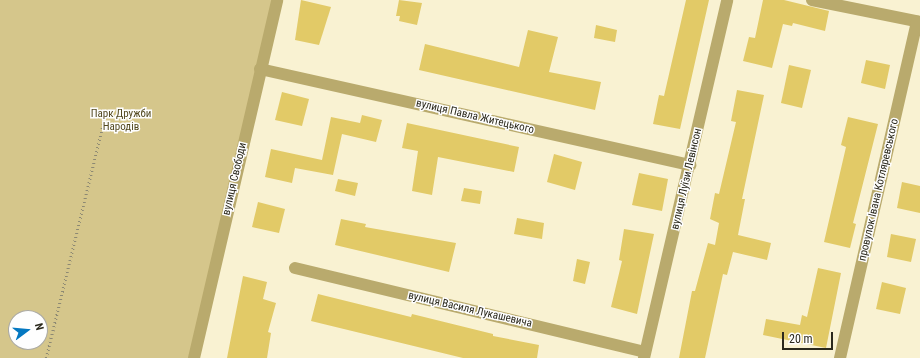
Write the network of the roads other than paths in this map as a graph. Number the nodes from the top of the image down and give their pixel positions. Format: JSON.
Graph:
{"nodes":[{"id":1,"x":277,"y":0,"type":"edge"},
{"id":2,"x":728,"y":0,"type":"edge"},
{"id":3,"x":812,"y":0,"type":"edge"},
{"id":4,"x":918,"y":22,"type":"edge"},
{"id":5,"x":260,"y":69,"type":"junction"},
{"id":6,"x":690,"y":165,"type":"junction"},
{"id":7,"x":295,"y":268,"type":"dead end"},
{"id":8,"x":644,"y":355,"type":"edge"},
{"id":9,"x":194,"y":358,"type":"edge"},
{"id":10,"x":840,"y":358,"type":"edge"}],
"edges":[{"from":1,"to":5,"type":"street","name":"вулиця Свободи"},
{"from":2,"to":6,"type":"street","name":"вулиця Луїзи Левінсон"},
{"from":3,"to":4,"type":"street"},
{"from":4,"to":10,"type":"street","name":"провулок Івана Котляревського"},
{"from":5,"to":6,"type":"street","name":"вулиця Павла Житецького"},
{"from":5,"to":9,"type":"street","name":"вулиця Свободи"},
{"from":6,"to":8,"type":"street","name":"вулиця Луїзи Левінсон"},
{"from":7,"to":8,"type":"street","name":"вулиця Василя Лукашевича"}]}
